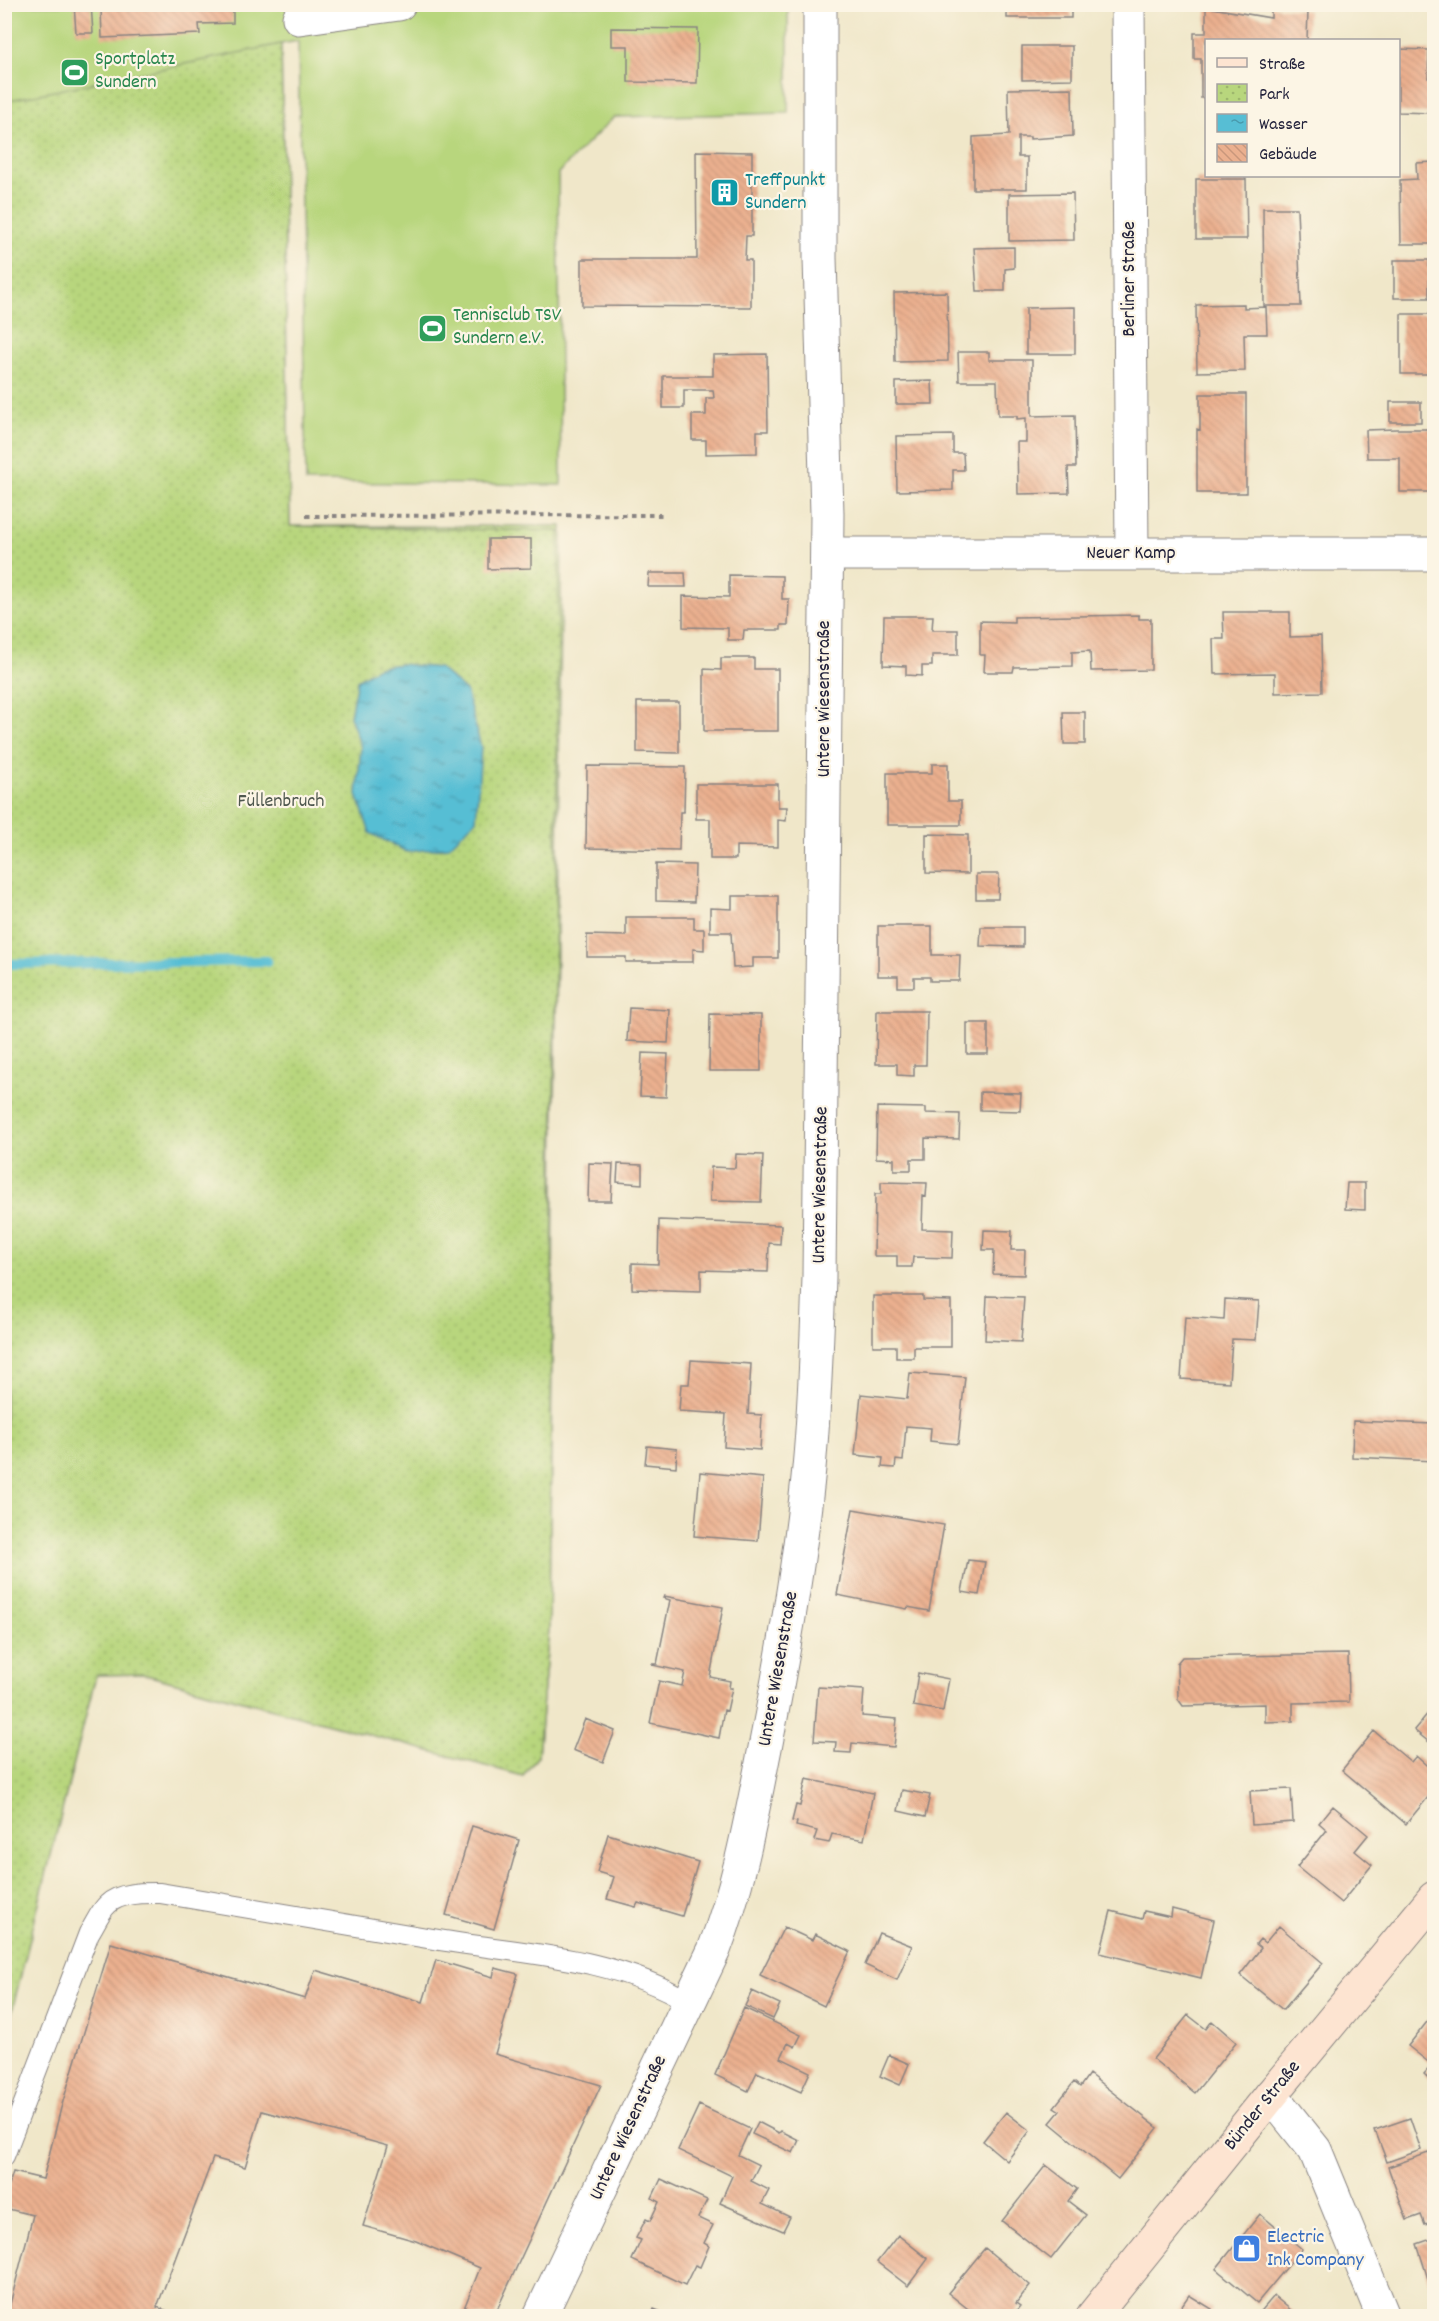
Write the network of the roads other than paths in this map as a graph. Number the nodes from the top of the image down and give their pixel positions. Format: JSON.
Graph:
{"nodes":[{"id":1,"x":399,"y":4,"type":"edge"},
{"id":2,"x":820,"y":4,"type":"edge"},
{"id":3,"x":1128,"y":4,"type":"edge"},
{"id":4,"x":299,"y":18,"type":"dead end"},
{"id":5,"x":826,"y":554,"type":"junction"},
{"id":6,"x":1132,"y":554,"type":"junction"},
{"id":7,"x":1434,"y":554,"type":"edge"},
{"id":8,"x":1434,"y":1898,"type":"edge"},
{"id":9,"x":689,"y":2002,"type":"junction"},
{"id":10,"x":1271,"y":2096,"type":"junction"},
{"id":11,"x":4,"y":2156,"type":"edge"},
{"id":12,"x":540,"y":2316,"type":"edge"},
{"id":13,"x":1093,"y":2316,"type":"edge"},
{"id":14,"x":1383,"y":2316,"type":"edge"}],
"edges":[{"from":1,"to":4,"type":"street"},
{"from":2,"to":5,"type":"street","name":"Untere Wiesenstraße"},
{"from":3,"to":6,"type":"street","name":"Berliner Straße"},
{"from":5,"to":6,"type":"street","name":"Neuer Kamp"},
{"from":5,"to":9,"type":"street","name":"Untere Wiesenstraße"},
{"from":6,"to":7,"type":"street","name":"Neuer Kamp"},
{"from":8,"to":10,"type":"main road","name":"Bünder Straße"},
{"from":9,"to":11,"type":"lane"},
{"from":9,"to":12,"type":"street","name":"Untere Wiesenstraße"},
{"from":10,"to":13,"type":"main road","name":"Bünder Straße"},
{"from":10,"to":14,"type":"street"}]}
